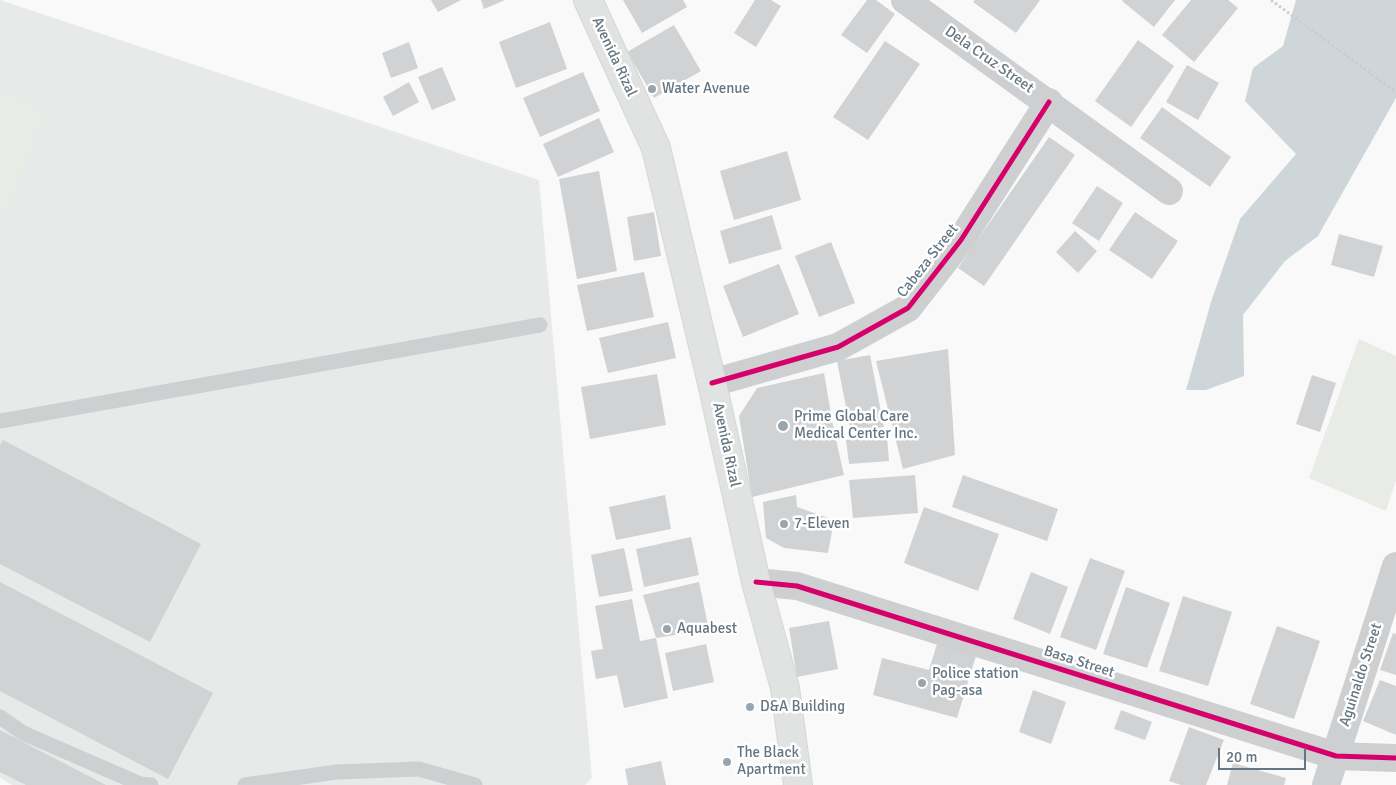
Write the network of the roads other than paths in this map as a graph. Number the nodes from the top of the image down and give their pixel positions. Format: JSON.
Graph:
{"nodes":[{"id":1,"x":588,"y":0,"type":"edge"},
{"id":2,"x":905,"y":0,"type":"edge"},
{"id":3,"x":1048,"y":102,"type":"junction"},
{"id":4,"x":1169,"y":190,"type":"dead end"},
{"id":5,"x":540,"y":325,"type":"dead end"},
{"id":6,"x":712,"y":383,"type":"junction"},
{"id":7,"x":0,"y":421,"type":"edge"},
{"id":8,"x":1396,"y":566,"type":"edge"},
{"id":9,"x":756,"y":582,"type":"junction"},
{"id":10,"x":0,"y":717,"type":"edge"},
{"id":11,"x":1336,"y":756,"type":"junction"},
{"id":12,"x":1396,"y":758,"type":"edge"},
{"id":13,"x":151,"y":785,"type":"edge"},
{"id":14,"x":244,"y":785,"type":"edge"},
{"id":15,"x":475,"y":785,"type":"edge"},
{"id":16,"x":798,"y":785,"type":"edge"},
{"id":17,"x":1326,"y":785,"type":"edge"}],
"edges":[{"from":1,"to":6,"type":"main road","name":"Avenida Rizal"},
{"from":2,"to":3,"type":"street","name":"Dela Cruz Street"},
{"from":3,"to":4,"type":"street","name":"Dela Cruz Street"},
{"from":3,"to":6,"type":"street","name":"Cabeza Street"},
{"from":5,"to":7,"type":"lane"},
{"from":6,"to":9,"type":"main road","name":"Avenida Rizal"},
{"from":8,"to":11,"type":"street","name":"Aguinaldo Street"},
{"from":9,"to":11,"type":"street","name":"Basa Street"},
{"from":9,"to":16,"type":"main road","name":"Avenida Rizal"},
{"from":10,"to":13,"type":"lane"},
{"from":11,"to":12,"type":"street","name":"Basa Street"},
{"from":11,"to":17,"type":"street","name":"Aguinaldo Street"},
{"from":14,"to":15,"type":"lane"}]}
